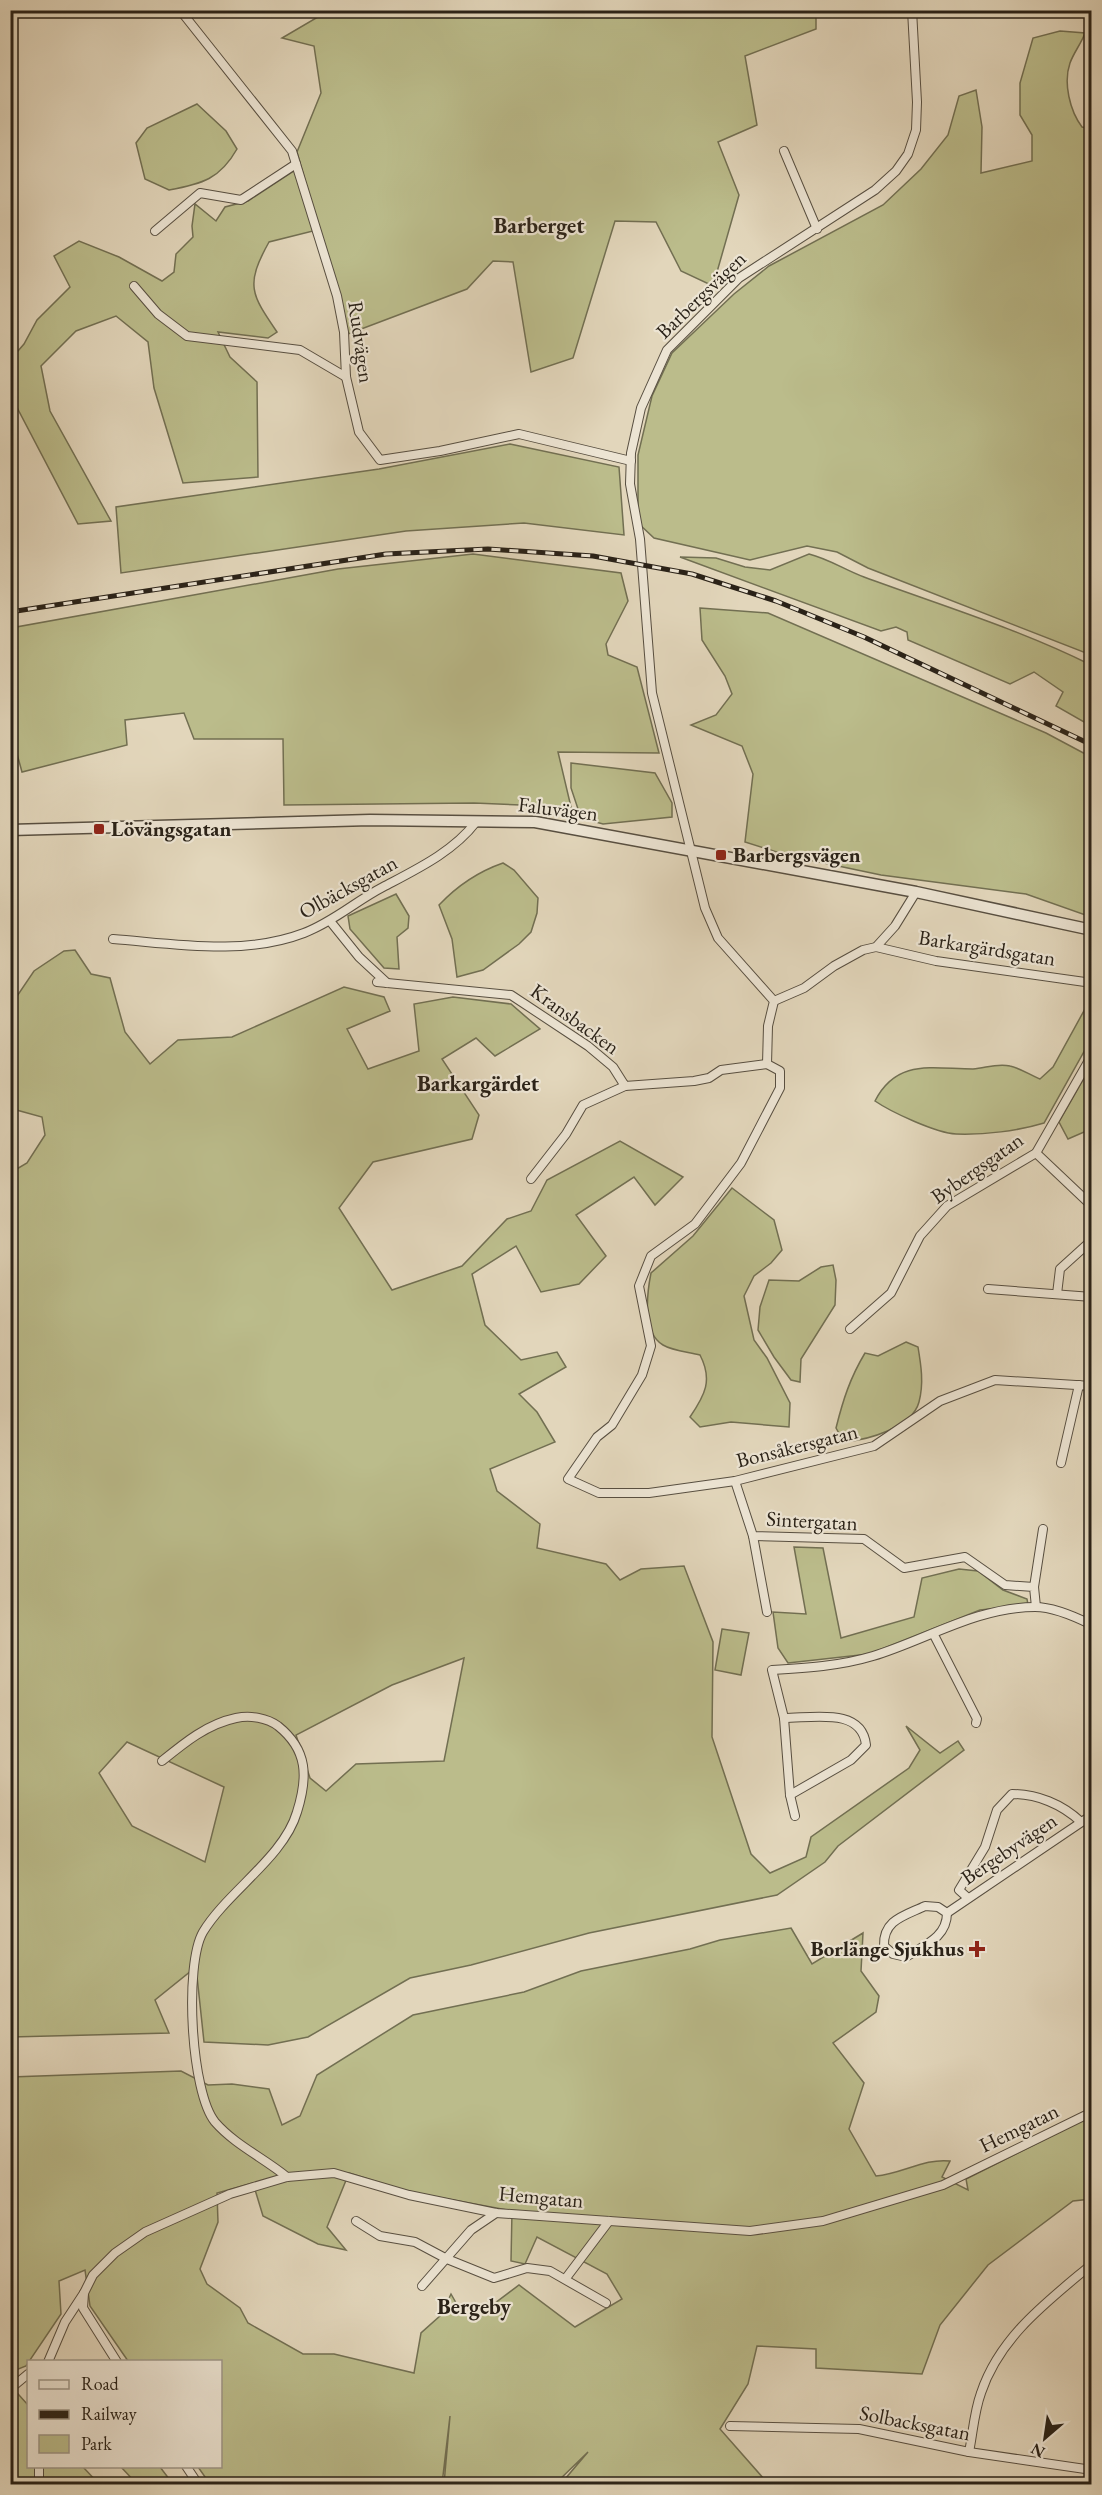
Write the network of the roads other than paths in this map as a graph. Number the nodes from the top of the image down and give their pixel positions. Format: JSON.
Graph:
{"nodes":[{"id":1,"x":912,"y":10,"type":"edge"},
{"id":2,"x":180,"y":11,"type":"edge"},
{"id":3,"x":784,"y":151,"type":"dead end"},
{"id":4,"x":296,"y":164,"type":"junction"},
{"id":5,"x":817,"y":229,"type":"junction"},
{"id":6,"x":155,"y":231,"type":"dead end"},
{"id":7,"x":134,"y":286,"type":"dead end"},
{"id":8,"x":346,"y":377,"type":"junction"},
{"id":9,"x":631,"y":461,"type":"junction"},
{"id":10,"x":476,"y":822,"type":"junction"},
{"id":11,"x":10,"y":830,"type":"edge"},
{"id":12,"x":692,"y":849,"type":"junction"},
{"id":13,"x":916,"y":892,"type":"junction"},
{"id":14,"x":330,"y":921,"type":"junction"},
{"id":15,"x":1092,"y":930,"type":"edge"},
{"id":16,"x":113,"y":939,"type":"dead end"},
{"id":17,"x":876,"y":947,"type":"junction"},
{"id":18,"x":377,"y":982,"type":"dead end"},
{"id":19,"x":387,"y":983,"type":"junction"},
{"id":20,"x":1092,"y":983,"type":"edge"},
{"id":21,"x":774,"y":1001,"type":"junction"},
{"id":22,"x":1092,"y":1055,"type":"edge"},
{"id":23,"x":767,"y":1064,"type":"junction"},
{"id":24,"x":625,"y":1086,"type":"junction"},
{"id":25,"x":1036,"y":1153,"type":"junction"},
{"id":26,"x":531,"y":1179,"type":"dead end"},
{"id":27,"x":1092,"y":1206,"type":"edge"},
{"id":28,"x":1092,"y":1240,"type":"edge"},
{"id":29,"x":988,"y":1289,"type":"dead end"},
{"id":30,"x":1058,"y":1294,"type":"junction"},
{"id":31,"x":1092,"y":1298,"type":"edge"},
{"id":32,"x":850,"y":1329,"type":"dead end"},
{"id":33,"x":1079,"y":1384,"type":"junction"},
{"id":34,"x":1092,"y":1386,"type":"edge"},
{"id":35,"x":1061,"y":1463,"type":"dead end"},
{"id":36,"x":735,"y":1481,"type":"junction"},
{"id":37,"x":1043,"y":1529,"type":"dead end"},
{"id":38,"x":753,"y":1536,"type":"junction"},
{"id":39,"x":1034,"y":1587,"type":"junction"},
{"id":40,"x":1036,"y":1607,"type":"junction"},
{"id":41,"x":767,"y":1612,"type":"dead end"},
{"id":42,"x":1092,"y":1625,"type":"edge"},
{"id":43,"x":934,"y":1635,"type":"junction"},
{"id":44,"x":784,"y":1718,"type":"junction"},
{"id":45,"x":975,"y":1723,"type":"dead end"},
{"id":46,"x":162,"y":1761,"type":"dead end"},
{"id":47,"x":790,"y":1795,"type":"junction"},
{"id":48,"x":1092,"y":1815,"type":"edge"},
{"id":49,"x":795,"y":1816,"type":"dead end"},
{"id":50,"x":1081,"y":1822,"type":"junction"},
{"id":51,"x":968,"y":1898,"type":"junction"},
{"id":52,"x":947,"y":1913,"type":"junction"},
{"id":53,"x":1092,"y":2112,"type":"edge"},
{"id":54,"x":287,"y":2177,"type":"junction"},
{"id":55,"x":496,"y":2213,"type":"junction"},
{"id":56,"x":356,"y":2221,"type":"dead end"},
{"id":57,"x":609,"y":2221,"type":"junction"},
{"id":58,"x":447,"y":2259,"type":"junction"},
{"id":59,"x":1092,"y":2264,"type":"edge"},
{"id":60,"x":566,"y":2278,"type":"junction"},
{"id":61,"x":423,"y":2286,"type":"dead end"},
{"id":62,"x":84,"y":2293,"type":"junction"},
{"id":63,"x":606,"y":2303,"type":"dead end"},
{"id":64,"x":48,"y":2360,"type":"edge"},
{"id":65,"x":116,"y":2360,"type":"edge"},
{"id":66,"x":27,"y":2375,"type":"edge"},
{"id":67,"x":10,"y":2390,"type":"edge"},
{"id":68,"x":730,"y":2426,"type":"dead end"},
{"id":69,"x":969,"y":2452,"type":"junction"},
{"id":70,"x":1090,"y":2467,"type":"edge"},
{"id":71,"x":39,"y":2468,"type":"edge"},
{"id":72,"x":187,"y":2468,"type":"edge"},
{"id":73,"x":39,"y":2484,"type":"edge"},
{"id":74,"x":198,"y":2484,"type":"edge"}],
"edges":[{"from":1,"to":5,"type":"street","name":"Barbergsvägen"},
{"from":2,"to":4,"type":"street","name":"Rudvägen"},
{"from":3,"to":5,"type":"street"},
{"from":4,"to":6,"type":"street"},
{"from":4,"to":8,"type":"street","name":"Rudvägen"},
{"from":5,"to":9,"type":"street","name":"Barbergsvägen"},
{"from":7,"to":8,"type":"street"},
{"from":8,"to":9,"type":"street","name":"Rudvägen"},
{"from":9,"to":12,"type":"street","name":"Barbergsvägen"},
{"from":10,"to":11,"type":"street","name":"Faluvägen"},
{"from":10,"to":12,"type":"street","name":"Faluvägen"},
{"from":10,"to":14,"type":"street","name":"Olbäcksgatan"},
{"from":12,"to":13,"type":"street","name":"Faluvägen"},
{"from":12,"to":21,"type":"street","name":"Barbergsvägen"},
{"from":13,"to":15,"type":"street","name":"Faluvägen"},
{"from":13,"to":17,"type":"street","name":"Barkargärdsgatan"},
{"from":14,"to":16,"type":"street","name":"Olbäcksgatan"},
{"from":14,"to":19,"type":"street"},
{"from":17,"to":20,"type":"street","name":"Barkargärdsgatan"},
{"from":17,"to":21,"type":"street","name":"Barkargärdsgatan"},
{"from":18,"to":19,"type":"street","name":"Kransbacken"},
{"from":19,"to":24,"type":"street","name":"Kransbacken"},
{"from":21,"to":23,"type":"street"},
{"from":22,"to":25,"type":"street","name":"Bybergsgatan"},
{"from":23,"to":24,"type":"street","name":"Kransbacken"},
{"from":23,"to":36,"type":"street","name":"Bonsåkersgatan"},
{"from":24,"to":26,"type":"street"},
{"from":25,"to":27,"type":"street"},
{"from":25,"to":32,"type":"street","name":"Bybergsgatan"},
{"from":28,"to":30,"type":"street"},
{"from":29,"to":30,"type":"street"},
{"from":30,"to":31,"type":"street"},
{"from":33,"to":34,"type":"street","name":"Bonsåkersgatan"},
{"from":33,"to":35,"type":"street"},
{"from":33,"to":36,"type":"street","name":"Bonsåkersgatan"},
{"from":36,"to":38,"type":"street","name":"Sintergatan"},
{"from":37,"to":39,"type":"street"},
{"from":38,"to":39,"type":"street","name":"Sintergatan"},
{"from":38,"to":41,"type":"street"},
{"from":39,"to":40,"type":"street"},
{"from":40,"to":42,"type":"street"},
{"from":40,"to":43,"type":"street"},
{"from":43,"to":44,"type":"street"},
{"from":43,"to":45,"type":"street"},
{"from":44,"to":47,"type":"street"},
{"from":44,"to":47,"type":"street"},
{"from":46,"to":54,"type":"street"},
{"from":47,"to":49,"type":"street"},
{"from":48,"to":50,"type":"street","name":"Bergebyvägen"},
{"from":50,"to":51,"type":"street","name":"Bergebyvägen"},
{"from":50,"to":51,"type":"street"},
{"from":51,"to":52,"type":"street","name":"Bergebyvägen"},
{"from":52,"to":52,"type":"street"},
{"from":53,"to":57,"type":"street","name":"Hemgatan"},
{"from":54,"to":55,"type":"street","name":"Hemgatan"},
{"from":54,"to":62,"type":"street","name":"Hemgatan"},
{"from":55,"to":57,"type":"street","name":"Hemgatan"},
{"from":55,"to":58,"type":"street"},
{"from":56,"to":58,"type":"street"},
{"from":57,"to":60,"type":"street"},
{"from":58,"to":60,"type":"street"},
{"from":58,"to":61,"type":"street"},
{"from":59,"to":69,"type":"street"},
{"from":60,"to":63,"type":"street"},
{"from":62,"to":64,"type":"street","name":"Hemgatan"},
{"from":62,"to":65,"type":"street"},
{"from":66,"to":67,"type":"street"},
{"from":68,"to":69,"type":"street","name":"Solbacksgatan"},
{"from":69,"to":70,"type":"street","name":"Solbacksgatan"},
{"from":71,"to":73,"type":"street"},
{"from":72,"to":74,"type":"street"}]}
